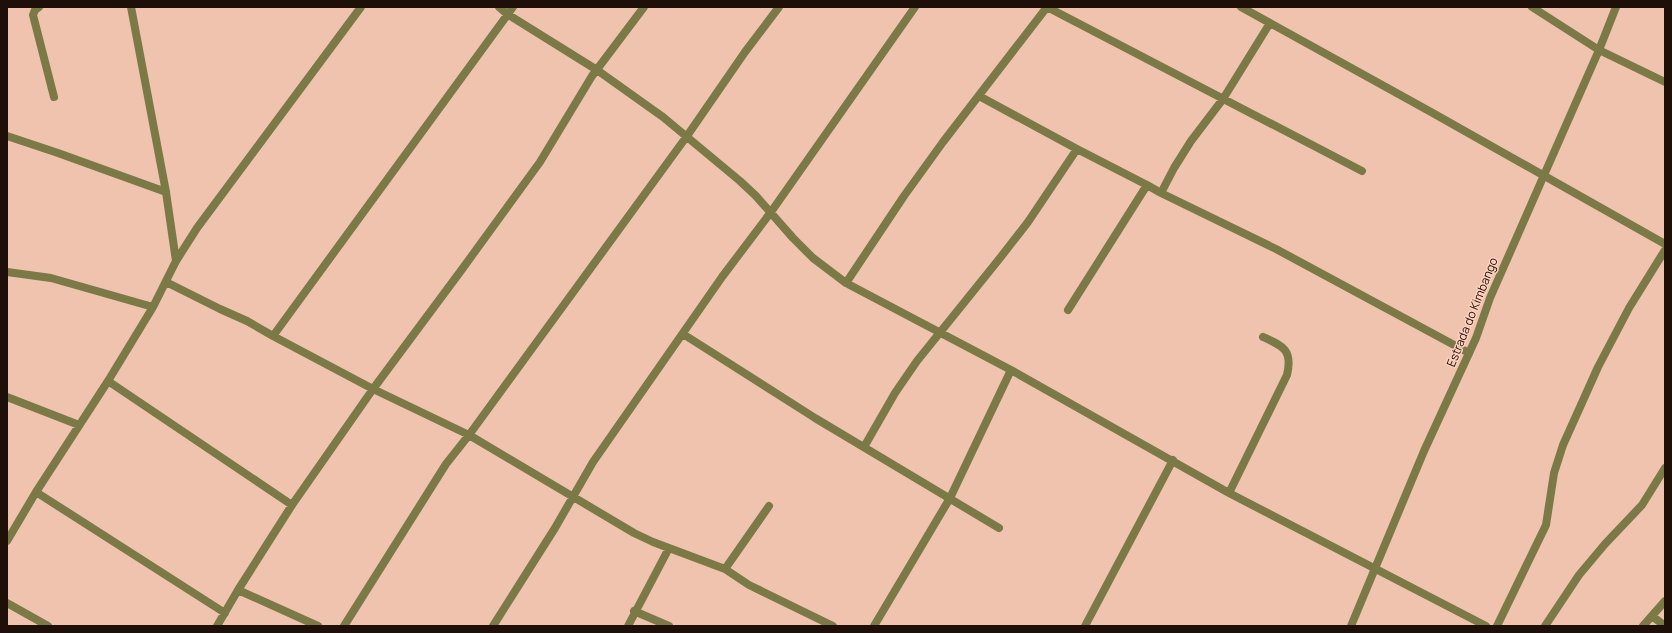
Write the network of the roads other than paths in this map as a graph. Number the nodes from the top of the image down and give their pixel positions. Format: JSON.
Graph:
{"nodes":[{"id":1,"x":39,"y":7,"type":"edge"},
{"id":2,"x":131,"y":7,"type":"edge"},
{"id":3,"x":361,"y":7,"type":"edge"},
{"id":4,"x":499,"y":7,"type":"edge"},
{"id":5,"x":513,"y":7,"type":"edge"},
{"id":6,"x":644,"y":7,"type":"edge"},
{"id":7,"x":780,"y":7,"type":"edge"},
{"id":8,"x":915,"y":7,"type":"edge"},
{"id":9,"x":1047,"y":7,"type":"edge"},
{"id":10,"x":1241,"y":7,"type":"edge"},
{"id":11,"x":1532,"y":7,"type":"edge"},
{"id":12,"x":1616,"y":7,"type":"edge"},
{"id":13,"x":507,"y":14,"type":"junction"},
{"id":14,"x":1270,"y":23,"type":"junction"},
{"id":15,"x":1599,"y":50,"type":"junction"},
{"id":16,"x":597,"y":70,"type":"junction"},
{"id":17,"x":1665,"y":82,"type":"edge"},
{"id":18,"x":979,"y":96,"type":"junction"},
{"id":19,"x":54,"y":98,"type":"dead end"},
{"id":20,"x":1223,"y":99,"type":"junction"},
{"id":21,"x":7,"y":136,"type":"edge"},
{"id":22,"x":686,"y":136,"type":"junction"},
{"id":23,"x":1077,"y":149,"type":"junction"},
{"id":24,"x":1362,"y":171,"type":"dead end"},
{"id":25,"x":1543,"y":176,"type":"junction"},
{"id":26,"x":1147,"y":185,"type":"junction"},
{"id":27,"x":166,"y":192,"type":"junction"},
{"id":28,"x":1161,"y":194,"type":"junction"},
{"id":29,"x":771,"y":212,"type":"junction"},
{"id":30,"x":1665,"y":244,"type":"edge"},
{"id":31,"x":1665,"y":250,"type":"edge"},
{"id":32,"x":176,"y":261,"type":"junction"},
{"id":33,"x":7,"y":272,"type":"edge"},
{"id":34,"x":166,"y":282,"type":"junction"},
{"id":35,"x":846,"y":283,"type":"junction"},
{"id":36,"x":153,"y":307,"type":"junction"},
{"id":37,"x":1068,"y":310,"type":"dead end"},
{"id":38,"x":940,"y":333,"type":"junction"},
{"id":39,"x":683,"y":334,"type":"junction"},
{"id":40,"x":273,"y":336,"type":"junction"},
{"id":41,"x":1263,"y":337,"type":"dead end"},
{"id":42,"x":1469,"y":354,"type":"junction"},
{"id":43,"x":1011,"y":370,"type":"junction"},
{"id":44,"x":108,"y":382,"type":"junction"},
{"id":45,"x":373,"y":389,"type":"junction"},
{"id":46,"x":7,"y":397,"type":"edge"},
{"id":47,"x":79,"y":425,"type":"junction"},
{"id":48,"x":470,"y":435,"type":"junction"},
{"id":49,"x":864,"y":447,"type":"junction"},
{"id":50,"x":1173,"y":460,"type":"junction"},
{"id":51,"x":1665,"y":468,"type":"edge"},
{"id":52,"x":36,"y":492,"type":"junction"},
{"id":53,"x":1229,"y":493,"type":"junction"},
{"id":54,"x":573,"y":496,"type":"junction"},
{"id":55,"x":950,"y":498,"type":"junction"},
{"id":56,"x":292,"y":505,"type":"junction"},
{"id":57,"x":769,"y":506,"type":"dead end"},
{"id":58,"x":999,"y":528,"type":"dead end"},
{"id":59,"x":7,"y":541,"type":"edge"},
{"id":60,"x":669,"y":548,"type":"junction"},
{"id":61,"x":1376,"y":568,"type":"junction"},
{"id":62,"x":725,"y":569,"type":"junction"},
{"id":63,"x":238,"y":590,"type":"junction"},
{"id":64,"x":1665,"y":601,"type":"edge"},
{"id":65,"x":7,"y":603,"type":"edge"},
{"id":66,"x":634,"y":611,"type":"junction"},
{"id":67,"x":225,"y":613,"type":"junction"},
{"id":68,"x":1652,"y":616,"type":"junction"},
{"id":69,"x":48,"y":626,"type":"edge"},
{"id":70,"x":217,"y":626,"type":"edge"},
{"id":71,"x":318,"y":626,"type":"edge"},
{"id":72,"x":344,"y":626,"type":"edge"},
{"id":73,"x":493,"y":626,"type":"edge"},
{"id":74,"x":628,"y":626,"type":"edge"},
{"id":75,"x":669,"y":626,"type":"edge"},
{"id":76,"x":833,"y":626,"type":"edge"},
{"id":77,"x":874,"y":626,"type":"edge"},
{"id":78,"x":1085,"y":626,"type":"edge"},
{"id":79,"x":1351,"y":626,"type":"edge"},
{"id":80,"x":1486,"y":626,"type":"edge"},
{"id":81,"x":1497,"y":626,"type":"edge"},
{"id":82,"x":1545,"y":626,"type":"edge"},
{"id":83,"x":1643,"y":626,"type":"edge"},
{"id":84,"x":1665,"y":626,"type":"edge"}],
"edges":[{"from":1,"to":19,"type":"street"},
{"from":2,"to":27,"type":"street"},
{"from":3,"to":32,"type":"street"},
{"from":4,"to":13,"type":"street"},
{"from":5,"to":13,"type":"street"},
{"from":6,"to":16,"type":"street"},
{"from":7,"to":22,"type":"street"},
{"from":8,"to":29,"type":"street"},
{"from":9,"to":18,"type":"street"},
{"from":9,"to":20,"type":"street"},
{"from":10,"to":14,"type":"street"},
{"from":11,"to":15,"type":"street"},
{"from":12,"to":15,"type":"street","name":"Estrada do Kimbango"},
{"from":13,"to":16,"type":"street"},
{"from":13,"to":40,"type":"street"},
{"from":14,"to":20,"type":"street"},
{"from":14,"to":25,"type":"street"},
{"from":15,"to":17,"type":"street"},
{"from":15,"to":25,"type":"street","name":"Estrada do Kimbango"},
{"from":16,"to":22,"type":"street"},
{"from":16,"to":45,"type":"street"},
{"from":18,"to":23,"type":"street"},
{"from":18,"to":35,"type":"street"},
{"from":20,"to":24,"type":"street"},
{"from":20,"to":28,"type":"street"},
{"from":21,"to":27,"type":"street"},
{"from":22,"to":29,"type":"street"},
{"from":22,"to":48,"type":"street"},
{"from":23,"to":26,"type":"street"},
{"from":23,"to":38,"type":"street"},
{"from":25,"to":30,"type":"street"},
{"from":25,"to":42,"type":"street","name":"Estrada do Kimbango"},
{"from":26,"to":28,"type":"street"},
{"from":26,"to":37,"type":"street"},
{"from":27,"to":32,"type":"street"},
{"from":28,"to":42,"type":"street"},
{"from":29,"to":35,"type":"street"},
{"from":29,"to":39,"type":"street"},
{"from":31,"to":81,"type":"street"},
{"from":32,"to":34,"type":"street"},
{"from":33,"to":36,"type":"street"},
{"from":34,"to":36,"type":"street"},
{"from":34,"to":40,"type":"street"},
{"from":35,"to":38,"type":"street"},
{"from":36,"to":44,"type":"street"},
{"from":38,"to":43,"type":"street"},
{"from":38,"to":49,"type":"street"},
{"from":39,"to":49,"type":"street"},
{"from":39,"to":54,"type":"street"},
{"from":40,"to":45,"type":"street"},
{"from":41,"to":53,"type":"street"},
{"from":42,"to":61,"type":"street","name":"Estrada do Kimbango"},
{"from":43,"to":50,"type":"street"},
{"from":43,"to":55,"type":"street"},
{"from":44,"to":47,"type":"street"},
{"from":44,"to":56,"type":"street"},
{"from":45,"to":48,"type":"street"},
{"from":45,"to":56,"type":"street"},
{"from":46,"to":47,"type":"street"},
{"from":47,"to":52,"type":"street"},
{"from":48,"to":54,"type":"street"},
{"from":48,"to":72,"type":"street"},
{"from":49,"to":55,"type":"street"},
{"from":50,"to":53,"type":"street"},
{"from":50,"to":78,"type":"street"},
{"from":51,"to":82,"type":"street"},
{"from":52,"to":59,"type":"street"},
{"from":52,"to":67,"type":"street"},
{"from":53,"to":61,"type":"street"},
{"from":54,"to":60,"type":"street"},
{"from":54,"to":73,"type":"street"},
{"from":55,"to":58,"type":"street"},
{"from":55,"to":77,"type":"street"},
{"from":56,"to":63,"type":"street"},
{"from":57,"to":62,"type":"street"},
{"from":60,"to":62,"type":"street"},
{"from":60,"to":66,"type":"street"},
{"from":61,"to":79,"type":"street","name":"Estrada do Kimbango"},
{"from":61,"to":80,"type":"street"},
{"from":62,"to":76,"type":"street"},
{"from":63,"to":67,"type":"street"},
{"from":63,"to":71,"type":"street"},
{"from":64,"to":68,"type":"street"},
{"from":65,"to":69,"type":"street"},
{"from":66,"to":74,"type":"street"},
{"from":66,"to":75,"type":"street"},
{"from":67,"to":70,"type":"street"},
{"from":68,"to":83,"type":"street"},
{"from":68,"to":84,"type":"street"}]}
